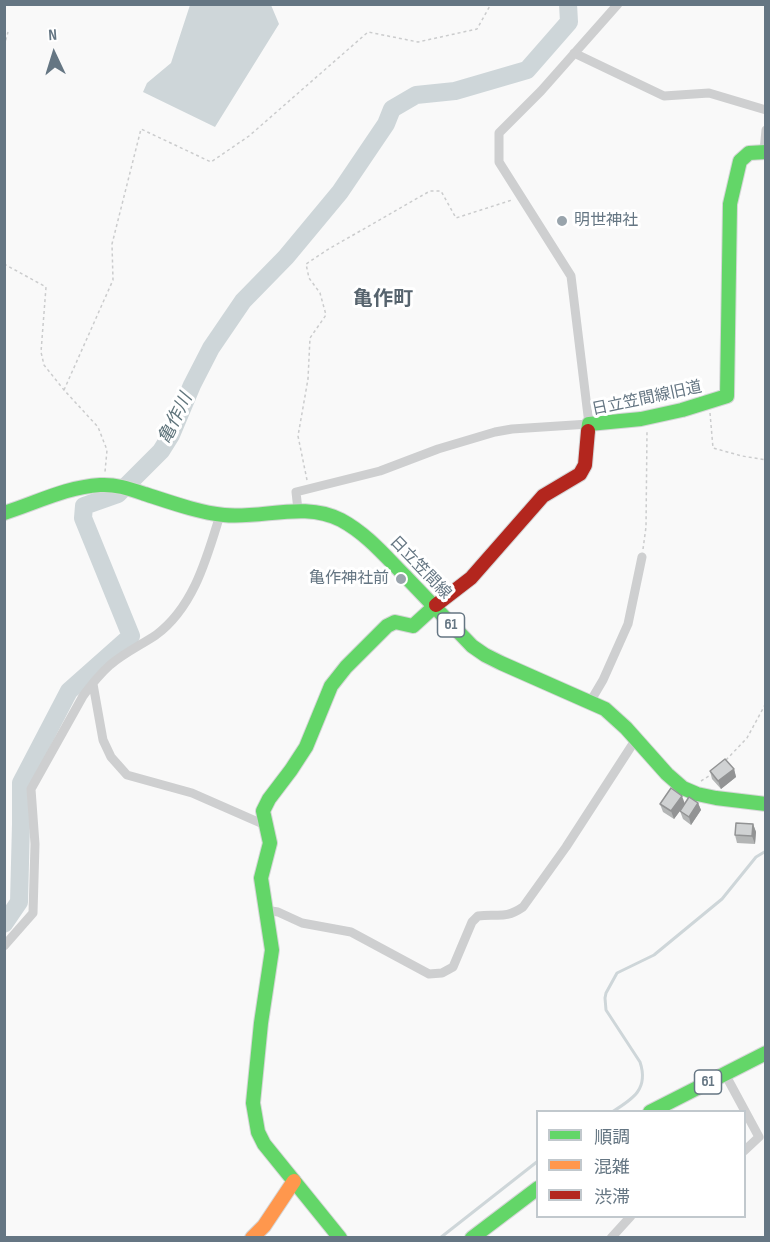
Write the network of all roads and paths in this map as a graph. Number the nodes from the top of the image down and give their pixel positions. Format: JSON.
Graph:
{"nodes":[{"id":1,"x":491,"y":4,"type":"edge"},
{"id":2,"x":618,"y":4,"type":"edge"},
{"id":3,"x":8,"y":32,"type":"dead end"},
{"id":4,"x":4,"y":46,"type":"edge"},
{"id":5,"x":574,"y":53,"type":"junction"},
{"id":6,"x":765,"y":110,"type":"edge"},
{"id":7,"x":765,"y":130,"type":"edge"},
{"id":8,"x":765,"y":152,"type":"edge"},
{"id":9,"x":521,"y":197,"type":"junction"},
{"id":10,"x":4,"y":264,"type":"edge"},
{"id":11,"x":64,"y":390,"type":"junction"},
{"id":12,"x":709,"y":403,"type":"junction"},
{"id":13,"x":647,"y":418,"type":"junction"},
{"id":14,"x":589,"y":424,"type":"junction"},
{"id":15,"x":765,"y":460,"type":"edge"},
{"id":16,"x":117,"y":486,"type":"junction"},
{"id":17,"x":308,"y":489,"type":"junction"},
{"id":18,"x":298,"y":510,"type":"junction"},
{"id":19,"x":4,"y":513,"type":"edge"},
{"id":20,"x":220,"y":515,"type":"junction"},
{"id":21,"x":642,"y":557,"type":"joint"},
{"id":22,"x":434,"y":607,"type":"junction"},
{"id":23,"x":93,"y":684,"type":"junction"},
{"id":24,"x":590,"y":702,"type":"junction"},
{"id":25,"x":765,"y":703,"type":"edge"},
{"id":26,"x":636,"y":739,"type":"junction"},
{"id":27,"x":722,"y":764,"type":"edge"},
{"id":28,"x":714,"y":772,"type":"edge"},
{"id":29,"x":680,"y":786,"type":"junction"},
{"id":30,"x":765,"y":804,"type":"edge"},
{"id":31,"x":265,"y":825,"type":"junction"},
{"id":32,"x":265,"y":910,"type":"junction"},
{"id":33,"x":4,"y":946,"type":"edge"},
{"id":34,"x":765,"y":1053,"type":"edge"},
{"id":35,"x":725,"y":1074,"type":"junction"},
{"id":36,"x":654,"y":1110,"type":"edge"},
{"id":37,"x":744,"y":1110,"type":"edge"},
{"id":38,"x":746,"y":1113,"type":"edge"},
{"id":39,"x":746,"y":1149,"type":"edge"},
{"id":40,"x":294,"y":1181,"type":"junction"},
{"id":41,"x":536,"y":1189,"type":"edge"},
{"id":42,"x":629,"y":1218,"type":"edge"},
{"id":43,"x":252,"y":1238,"type":"edge"},
{"id":44,"x":339,"y":1238,"type":"edge"},
{"id":45,"x":472,"y":1238,"type":"edge"},
{"id":46,"x":611,"y":1238,"type":"edge"}],
"edges":[{"from":1,"to":11,"type":"path"},
{"from":2,"to":5,"type":"street"},
{"from":3,"to":4,"type":"path"},
{"from":5,"to":6,"type":"street"},
{"from":5,"to":9,"type":"street"},
{"from":7,"to":8,"type":"street"},
{"from":8,"to":12,"type":"street","name":"日立笠間線旧道"},
{"from":9,"to":14,"type":"street"},
{"from":9,"to":17,"type":"path"},
{"from":10,"to":11,"type":"path"},
{"from":11,"to":16,"type":"path"},
{"from":12,"to":13,"type":"street","name":"日立笠間線旧道"},
{"from":12,"to":15,"type":"path"},
{"from":13,"to":14,"type":"street","name":"日立笠間線旧道"},
{"from":13,"to":21,"type":"path"},
{"from":14,"to":17,"type":"street"},
{"from":14,"to":22,"type":"street","name":"日立笠間線旧道"},
{"from":16,"to":19,"type":"street","name":"日立笠間線","number":"61"},
{"from":16,"to":20,"type":"street","name":"日立笠間線","number":"61"},
{"from":17,"to":18,"type":"street"},
{"from":18,"to":20,"type":"street","name":"日立笠間線","number":"61"},
{"from":18,"to":22,"type":"street","name":"日立笠間線","number":"61"},
{"from":20,"to":23,"type":"street"},
{"from":21,"to":24,"type":"street"},
{"from":22,"to":24,"type":"street","name":"日立笠間線","number":"61"},
{"from":22,"to":31,"type":"street","name":"日立笠間線旧道"},
{"from":23,"to":31,"type":"street"},
{"from":23,"to":33,"type":"street"},
{"from":24,"to":26,"type":"street","name":"日立笠間線","number":"61"},
{"from":25,"to":27,"type":"path"},
{"from":26,"to":29,"type":"street","name":"日立笠間線","number":"61"},
{"from":26,"to":32,"type":"street"},
{"from":28,"to":29,"type":"path"},
{"from":29,"to":30,"type":"street","name":"日立笠間線","number":"61"},
{"from":31,"to":32,"type":"street","name":"日立笠間線旧道"},
{"from":32,"to":40,"type":"street","name":"日立笠間線旧道"},
{"from":34,"to":35,"type":"street","number":"61"},
{"from":35,"to":36,"type":"street","number":"61"},
{"from":35,"to":37,"type":"street"},
{"from":38,"to":39,"type":"street"},
{"from":40,"to":43,"type":"street"},
{"from":40,"to":44,"type":"street","name":"日立笠間線旧道"},
{"from":41,"to":45,"type":"street"},
{"from":42,"to":46,"type":"street"}]}
